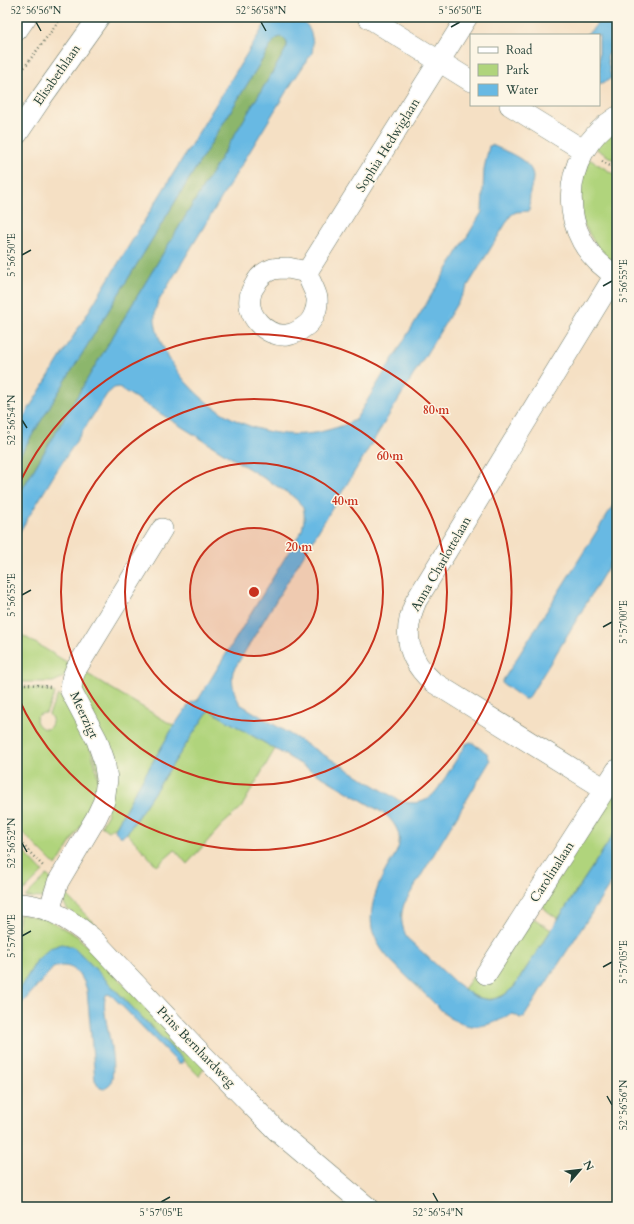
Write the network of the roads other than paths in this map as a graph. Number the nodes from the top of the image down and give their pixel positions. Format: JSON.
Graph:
{"nodes":[{"id":1,"x":26,"y":17,"type":"edge"},
{"id":2,"x":99,"y":17,"type":"edge"},
{"id":3,"x":368,"y":17,"type":"edge"},
{"id":4,"x":468,"y":17,"type":"edge"},
{"id":5,"x":17,"y":30,"type":"edge"},
{"id":6,"x":440,"y":62,"type":"junction"},
{"id":7,"x":470,"y":80,"type":"edge"},
{"id":8,"x":512,"y":106,"type":"edge"},
{"id":9,"x":617,"y":118,"type":"edge"},
{"id":10,"x":17,"y":134,"type":"edge"},
{"id":11,"x":583,"y":150,"type":"junction"},
{"id":12,"x":307,"y":272,"type":"dead end"},
{"id":13,"x":616,"y":276,"type":"edge"},
{"id":14,"x":162,"y":529,"type":"dead end"},
{"id":15,"x":617,"y":770,"type":"edge"},
{"id":16,"x":605,"y":789,"type":"junction"},
{"id":17,"x":17,"y":904,"type":"edge"},
{"id":18,"x":49,"y":911,"type":"junction"},
{"id":19,"x":486,"y":974,"type":"dead end"},
{"id":20,"x":367,"y":1207,"type":"edge"}],
"edges":[{"from":1,"to":5,"type":"street"},
{"from":2,"to":10,"type":"street","name":"Elisabethlaan"},
{"from":3,"to":6,"type":"street"},
{"from":4,"to":6,"type":"street","name":"Sophia Hedwiglaan"},
{"from":6,"to":7,"type":"street"},
{"from":6,"to":12,"type":"street","name":"Sophia Hedwiglaan"},
{"from":8,"to":11,"type":"street"},
{"from":9,"to":11,"type":"street"},
{"from":11,"to":13,"type":"street"},
{"from":13,"to":16,"type":"street","name":"Anna Charlottelaan"},
{"from":14,"to":18,"type":"street","name":"Meerzigt"},
{"from":15,"to":16,"type":"street","name":"Carolinalaan"},
{"from":16,"to":19,"type":"street","name":"Carolinalaan"},
{"from":17,"to":18,"type":"street","name":"Prins Bernhardweg"},
{"from":18,"to":20,"type":"street","name":"Prins Bernhardweg"}]}
